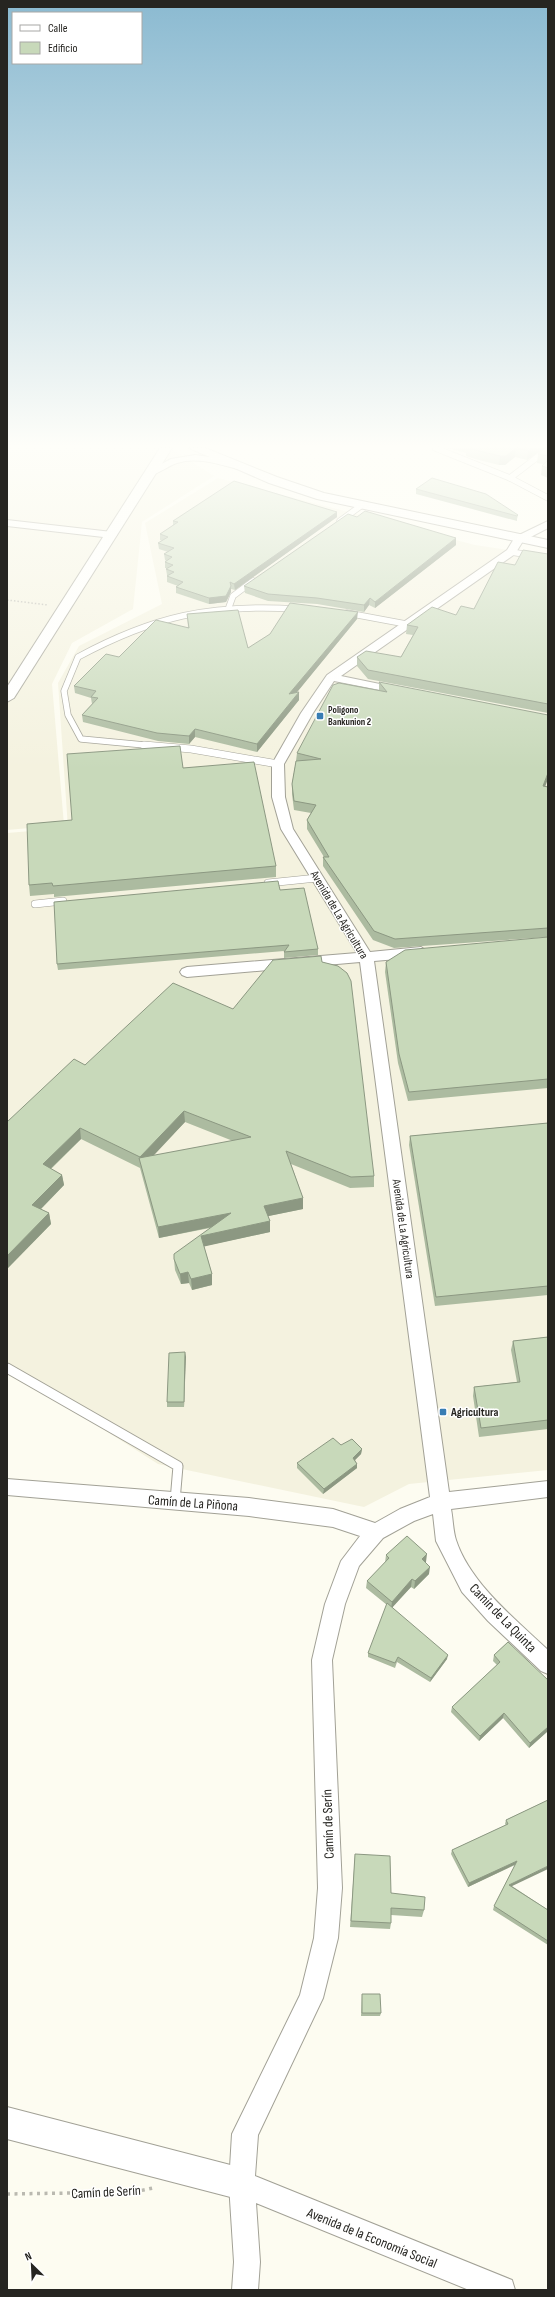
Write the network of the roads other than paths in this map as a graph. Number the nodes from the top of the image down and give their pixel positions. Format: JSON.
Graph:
{"nodes":[{"id":1,"x":99,"y":555,"type":"edge"},
{"id":2,"x":506,"y":555,"type":"edge"},
{"id":3,"x":531,"y":555,"type":"edge"},
{"id":4,"x":548,"y":558,"type":"edge"},
{"id":5,"x":258,"y":578,"type":"edge"},
{"id":6,"x":229,"y":607,"type":"junction"},
{"id":7,"x":303,"y":610,"type":"edge"},
{"id":8,"x":342,"y":613,"type":"edge"},
{"id":9,"x":406,"y":624,"type":"junction"},
{"id":10,"x":331,"y":677,"type":"junction"},
{"id":11,"x":409,"y":692,"type":"edge"},
{"id":12,"x":7,"y":698,"type":"edge"},
{"id":13,"x":278,"y":764,"type":"junction"},
{"id":14,"x":317,"y":878,"type":"junction"},
{"id":15,"x":262,"y":883,"type":"edge"},
{"id":16,"x":74,"y":900,"type":"edge"},
{"id":17,"x":35,"y":904,"type":"dead end"},
{"id":18,"x":433,"y":951,"type":"edge"},
{"id":19,"x":366,"y":956,"type":"junction"},
{"id":20,"x":187,"y":972,"type":"dead end"},
{"id":21,"x":7,"y":1368,"type":"edge"},
{"id":22,"x":7,"y":1487,"type":"edge"},
{"id":23,"x":548,"y":1490,"type":"edge"},
{"id":24,"x":175,"y":1501,"type":"junction"},
{"id":25,"x":441,"y":1502,"type":"junction"},
{"id":26,"x":376,"y":1532,"type":"junction"},
{"id":27,"x":548,"y":1664,"type":"edge"},
{"id":28,"x":7,"y":2123,"type":"edge"},
{"id":29,"x":242,"y":2184,"type":"junction"},
{"id":30,"x":245,"y":2290,"type":"edge"},
{"id":31,"x":502,"y":2290,"type":"edge"}],
"edges":[{"from":1,"to":12,"type":"street"},
{"from":2,"to":9,"type":"street"},
{"from":3,"to":4,"type":"lane"},
{"from":5,"to":6,"type":"lane"},
{"from":6,"to":7,"type":"lane"},
{"from":6,"to":13,"type":"lane"},
{"from":8,"to":9,"type":"lane"},
{"from":9,"to":10,"type":"street"},
{"from":10,"to":11,"type":"street"},
{"from":10,"to":13,"type":"street"},
{"from":13,"to":14,"type":"street","name":"Avenida de La Agricultura"},
{"from":14,"to":15,"type":"lane"},
{"from":14,"to":19,"type":"street","name":"Avenida de La Agricultura"},
{"from":16,"to":17,"type":"lane"},
{"from":18,"to":19,"type":"street"},
{"from":19,"to":20,"type":"street"},
{"from":19,"to":25,"type":"street","name":"Avenida de La Agricultura"},
{"from":21,"to":24,"type":"lane"},
{"from":22,"to":24,"type":"street","name":"Camín de La Piñona"},
{"from":23,"to":25,"type":"street","name":"Camín de Serín"},
{"from":24,"to":26,"type":"street","name":"Camín de La Piñona"},
{"from":25,"to":26,"type":"street","name":"Camín de Serín"},
{"from":25,"to":27,"type":"street","name":"Camín de La Quinta"},
{"from":26,"to":29,"type":"street","name":"Camín de Serín"},
{"from":28,"to":29,"type":"street"},
{"from":29,"to":30,"type":"street","name":"Camín de Serín"},
{"from":29,"to":31,"type":"street","name":"Avenida de la Economía Social"}]}
